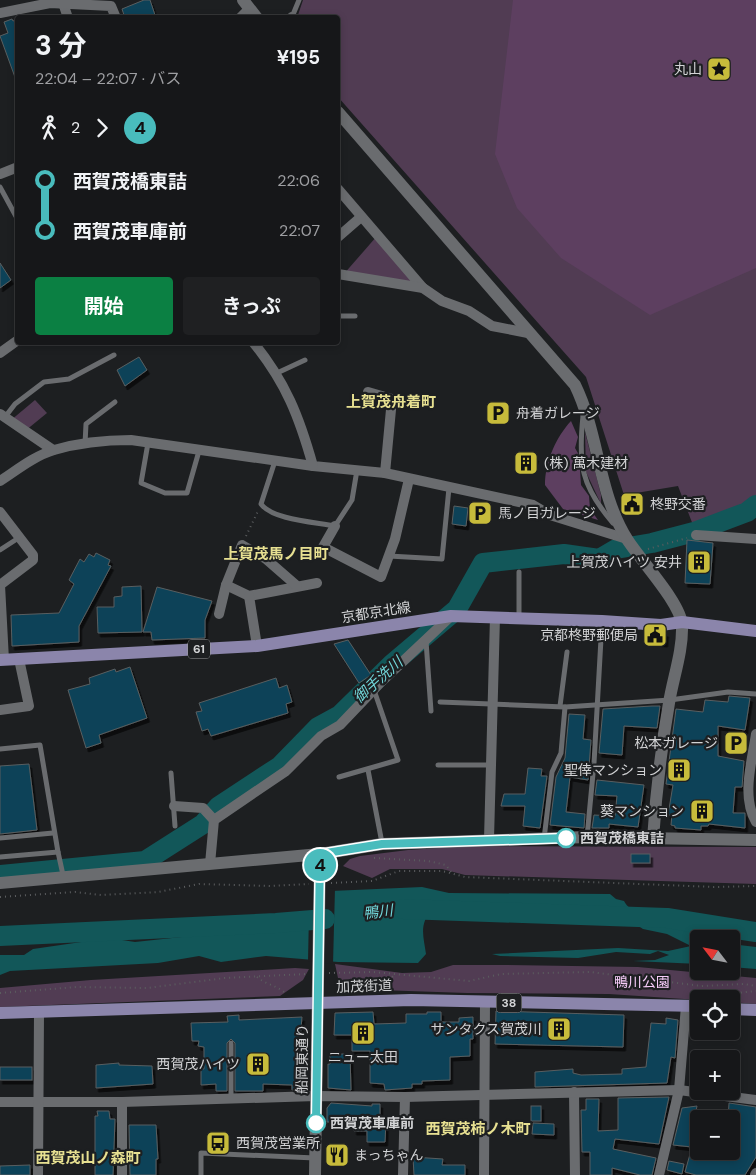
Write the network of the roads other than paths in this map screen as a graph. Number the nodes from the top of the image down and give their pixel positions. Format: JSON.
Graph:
{"nodes":[{"id":1,"x":298,"y":0,"type":"edge"},
{"id":2,"x":63,"y":3,"type":"junction"},
{"id":3,"x":113,"y":3,"type":"edge"},
{"id":4,"x":0,"y":13,"type":"edge"},
{"id":5,"x":67,"y":15,"type":"edge"},
{"id":6,"x":293,"y":15,"type":"edge"},
{"id":7,"x":340,"y":114,"type":"edge"},
{"id":8,"x":15,"y":168,"type":"edge"},
{"id":9,"x":0,"y":174,"type":"edge"},
{"id":10,"x":0,"y":187,"type":"edge"},
{"id":11,"x":340,"y":191,"type":"edge"},
{"id":12,"x":15,"y":214,"type":"edge"},
{"id":13,"x":361,"y":217,"type":"junction"},
{"id":14,"x":340,"y":235,"type":"edge"},
{"id":15,"x":340,"y":274,"type":"edge"},
{"id":16,"x":423,"y":288,"type":"junction"},
{"id":17,"x":340,"y":316,"type":"edge"},
{"id":18,"x":355,"y":316,"type":"dead end"},
{"id":19,"x":528,"y":333,"type":"junction"},
{"id":20,"x":15,"y":342,"type":"edge"},
{"id":21,"x":255,"y":345,"type":"edge"},
{"id":22,"x":0,"y":353,"type":"edge"},
{"id":23,"x":114,"y":355,"type":"dead end"},
{"id":24,"x":305,"y":360,"type":"dead end"},
{"id":25,"x":277,"y":374,"type":"junction"},
{"id":26,"x":368,"y":392,"type":"dead end"},
{"id":27,"x":115,"y":402,"type":"dead end"},
{"id":28,"x":584,"y":406,"type":"junction"},
{"id":29,"x":2,"y":415,"type":"edge"},
{"id":30,"x":148,"y":443,"type":"junction"},
{"id":31,"x":85,"y":445,"type":"junction"},
{"id":32,"x":53,"y":450,"type":"junction"},
{"id":33,"x":200,"y":450,"type":"junction"},
{"id":34,"x":275,"y":460,"type":"junction"},
{"id":35,"x":313,"y":466,"type":"junction"},
{"id":36,"x":357,"y":470,"type":"junction"},
{"id":37,"x":385,"y":473,"type":"junction"},
{"id":38,"x":409,"y":479,"type":"junction"},
{"id":39,"x":0,"y":481,"type":"edge"},
{"id":40,"x":449,"y":488,"type":"junction"},
{"id":41,"x":0,"y":512,"type":"edge"},
{"id":42,"x":335,"y":526,"type":"junction"},
{"id":43,"x":696,"y":535,"type":"road end"},
{"id":44,"x":20,"y":536,"type":"junction"},
{"id":45,"x":627,"y":539,"type":"junction"},
{"id":46,"x":756,"y":539,"type":"edge"},
{"id":47,"x":0,"y":550,"type":"edge"},
{"id":48,"x":389,"y":556,"type":"junction"},
{"id":49,"x":519,"y":572,"type":"dead end"},
{"id":50,"x":317,"y":583,"type":"dead end"},
{"id":51,"x":226,"y":585,"type":"junction"},
{"id":52,"x":297,"y":586,"type":"junction"},
{"id":53,"x":249,"y":596,"type":"junction"},
{"id":54,"x":219,"y":614,"type":"dead end"},
{"id":55,"x":451,"y":616,"type":"junction"},
{"id":56,"x":495,"y":616,"type":"junction"},
{"id":57,"x":520,"y":617,"type":"junction"},
{"id":58,"x":602,"y":621,"type":"junction"},
{"id":59,"x":682,"y":622,"type":"junction"},
{"id":60,"x":1,"y":624,"type":"edge"},
{"id":61,"x":756,"y":631,"type":"edge"},
{"id":62,"x":426,"y":641,"type":"junction"},
{"id":63,"x":257,"y":646,"type":"junction"},
{"id":64,"x":567,"y":652,"type":"dead end"},
{"id":65,"x":19,"y":659,"type":"junction"},
{"id":66,"x":2,"y":660,"type":"edge"},
{"id":67,"x":374,"y":690,"type":"junction"},
{"id":68,"x":756,"y":694,"type":"edge"},
{"id":69,"x":670,"y":700,"type":"junction"},
{"id":70,"x":440,"y":702,"type":"dead end"},
{"id":71,"x":494,"y":703,"type":"junction"},
{"id":72,"x":596,"y":705,"type":"junction"},
{"id":73,"x":563,"y":707,"type":"junction"},
{"id":74,"x":0,"y":710,"type":"edge"},
{"id":75,"x":431,"y":711,"type":"dead end"},
{"id":76,"x":756,"y":734,"type":"edge"},
{"id":77,"x":0,"y":749,"type":"edge"},
{"id":78,"x":438,"y":765,"type":"dead end"},
{"id":79,"x":491,"y":765,"type":"junction"},
{"id":80,"x":368,"y":770,"type":"junction"},
{"id":81,"x":171,"y":773,"type":"dead end"},
{"id":82,"x":339,"y":777,"type":"dead end"},
{"id":83,"x":174,"y":806,"type":"junction"},
{"id":84,"x":214,"y":820,"type":"junction"},
{"id":85,"x":756,"y":822,"type":"edge"},
{"id":86,"x":175,"y":826,"type":"dead end"},
{"id":87,"x":53,"y":833,"type":"junction"},
{"id":88,"x":587,"y":837,"type":"junction"},
{"id":89,"x":0,"y":838,"type":"edge"},
{"id":90,"x":489,"y":839,"type":"junction"},
{"id":91,"x":544,"y":839,"type":"junction"},
{"id":92,"x":653,"y":839,"type":"junction"},
{"id":93,"x":756,"y":840,"type":"edge"},
{"id":94,"x":382,"y":844,"type":"junction"},
{"id":95,"x":58,"y":852,"type":"junction"},
{"id":96,"x":320,"y":854,"type":"junction"},
{"id":97,"x":0,"y":857,"type":"edge"},
{"id":98,"x":210,"y":864,"type":"junction"},
{"id":99,"x":64,"y":876,"type":"junction"},
{"id":100,"x":0,"y":883,"type":"edge"},
{"id":101,"x":485,"y":1002,"type":"junction"},
{"id":102,"x":319,"y":1003,"type":"junction"},
{"id":103,"x":690,"y":1003,"type":"edge"},
{"id":104,"x":740,"y":1009,"type":"edge"},
{"id":105,"x":756,"y":1010,"type":"edge"},
{"id":106,"x":39,"y":1013,"type":"junction"},
{"id":107,"x":0,"y":1014,"type":"edge"},
{"id":108,"x":690,"y":1037,"type":"edge"},
{"id":109,"x":231,"y":1044,"type":"dead end"},
{"id":110,"x":679,"y":1090,"type":"junction"},
{"id":111,"x":574,"y":1092,"type":"junction"},
{"id":112,"x":484,"y":1094,"type":"junction"},
{"id":113,"x":316,"y":1096,"type":"junction"},
{"id":114,"x":405,"y":1097,"type":"junction"},
{"id":115,"x":231,"y":1099,"type":"junction"},
{"id":116,"x":756,"y":1100,"type":"edge"},
{"id":117,"x":39,"y":1101,"type":"junction"},
{"id":118,"x":0,"y":1102,"type":"edge"},
{"id":119,"x":122,"y":1102,"type":"junction"},
{"id":120,"x":315,"y":1158,"type":"junction"},
{"id":121,"x":38,"y":1175,"type":"edge"},
{"id":122,"x":122,"y":1175,"type":"edge"},
{"id":123,"x":201,"y":1175,"type":"edge"},
{"id":124,"x":315,"y":1175,"type":"edge"},
{"id":125,"x":402,"y":1175,"type":"edge"},
{"id":126,"x":484,"y":1175,"type":"edge"},
{"id":127,"x":574,"y":1175,"type":"edge"},
{"id":128,"x":659,"y":1175,"type":"edge"}],
"edges":[{"from":1,"to":6,"type":"lane"},
{"from":2,"to":3,"type":"street"},
{"from":2,"to":4,"type":"street"},
{"from":2,"to":5,"type":"street"},
{"from":7,"to":19,"type":"street"},
{"from":8,"to":9,"type":"street"},
{"from":10,"to":12,"type":"lane"},
{"from":11,"to":13,"type":"street"},
{"from":13,"to":14,"type":"street"},
{"from":13,"to":16,"type":"street"},
{"from":15,"to":16,"type":"street"},
{"from":16,"to":19,"type":"street"},
{"from":17,"to":18,"type":"lane"},
{"from":19,"to":28,"type":"street"},
{"from":20,"to":22,"type":"street"},
{"from":21,"to":25,"type":"street"},
{"from":23,"to":29,"type":"lane"},
{"from":24,"to":25,"type":"lane"},
{"from":25,"to":35,"type":"street"},
{"from":26,"to":37,"type":"street"},
{"from":27,"to":31,"type":"lane"},
{"from":28,"to":45,"type":"street"},
{"from":28,"to":45,"type":"lane"},
{"from":29,"to":32,"type":"street"},
{"from":30,"to":31,"type":"street"},
{"from":30,"to":33,"type":"street"},
{"from":30,"to":33,"type":"lane"},
{"from":31,"to":32,"type":"street"},
{"from":32,"to":39,"type":"street"},
{"from":33,"to":34,"type":"street"},
{"from":34,"to":35,"type":"street"},
{"from":34,"to":42,"type":"lane"},
{"from":35,"to":36,"type":"street"},
{"from":36,"to":37,"type":"street"},
{"from":36,"to":42,"type":"lane"},
{"from":37,"to":38,"type":"street"},
{"from":38,"to":40,"type":"street"},
{"from":38,"to":48,"type":"street"},
{"from":40,"to":45,"type":"street"},
{"from":40,"to":48,"type":"lane"},
{"from":41,"to":44,"type":"street"},
{"from":42,"to":48,"type":"street"},
{"from":43,"to":46,"type":"street"},
{"from":44,"to":47,"type":"lane"},
{"from":44,"to":60,"type":"street"},
{"from":45,"to":59,"type":"street"},
{"from":49,"to":57,"type":"lane"},
{"from":50,"to":52,"type":"street"},
{"from":51,"to":52,"type":"street"},
{"from":51,"to":53,"type":"street"},
{"from":51,"to":54,"type":"street"},
{"from":52,"to":53,"type":"street"},
{"from":53,"to":63,"type":"street"},
{"from":55,"to":56,"type":"main road","name":"京都京北線","number":"61"},
{"from":55,"to":62,"type":"street"},
{"from":55,"to":63,"type":"main road","name":"京都京北線","number":"61"},
{"from":56,"to":57,"type":"main road","name":"京都京北線","number":"61"},
{"from":56,"to":71,"type":"street"},
{"from":57,"to":58,"type":"main road","name":"京都京北線","number":"61"},
{"from":58,"to":59,"type":"main road","name":"京都京北線","number":"61"},
{"from":58,"to":72,"type":"lane"},
{"from":59,"to":61,"type":"main road","name":"京都京北線","number":"61"},
{"from":59,"to":69,"type":"street"},
{"from":60,"to":66,"type":"street"},
{"from":62,"to":67,"type":"street"},
{"from":62,"to":75,"type":"lane"},
{"from":63,"to":65,"type":"main road","name":"京都京北線","number":"61"},
{"from":64,"to":73,"type":"lane"},
{"from":65,"to":66,"type":"main road","name":"京都京北線","number":"61"},
{"from":65,"to":74,"type":"street"},
{"from":67,"to":80,"type":"lane"},
{"from":67,"to":84,"type":"street"},
{"from":68,"to":69,"type":"lane"},
{"from":69,"to":72,"type":"lane"},
{"from":69,"to":92,"type":"street"},
{"from":70,"to":71,"type":"lane"},
{"from":71,"to":73,"type":"lane"},
{"from":71,"to":79,"type":"street"},
{"from":72,"to":73,"type":"lane"},
{"from":72,"to":88,"type":"lane"},
{"from":73,"to":91,"type":"lane"},
{"from":76,"to":85,"type":"street"},
{"from":77,"to":87,"type":"lane"},
{"from":78,"to":79,"type":"lane"},
{"from":79,"to":90,"type":"street"},
{"from":80,"to":82,"type":"lane"},
{"from":80,"to":94,"type":"lane"},
{"from":81,"to":83,"type":"lane"},
{"from":83,"to":84,"type":"street"},
{"from":83,"to":86,"type":"lane"},
{"from":84,"to":98,"type":"street"},
{"from":87,"to":89,"type":"lane"},
{"from":87,"to":95,"type":"lane"},
{"from":88,"to":91,"type":"street"},
{"from":88,"to":92,"type":"street"},
{"from":90,"to":91,"type":"street"},
{"from":90,"to":94,"type":"street"},
{"from":92,"to":93,"type":"street"},
{"from":94,"to":96,"type":"street"},
{"from":95,"to":97,"type":"lane"},
{"from":95,"to":99,"type":"lane"},
{"from":96,"to":98,"type":"street"},
{"from":96,"to":102,"type":"street","name":"船岡東通り"},
{"from":98,"to":99,"type":"street"},
{"from":99,"to":100,"type":"street"},
{"from":101,"to":102,"type":"main road","name":"加茂街道","number":"38"},
{"from":101,"to":103,"type":"main road","name":"加茂街道","number":"38"},
{"from":101,"to":112,"type":"street"},
{"from":102,"to":106,"type":"main road","name":"加茂街道","number":"38"},
{"from":102,"to":113,"type":"street","name":"船岡東通り"},
{"from":104,"to":105,"type":"main road"},
{"from":106,"to":107,"type":"main road","name":"加茂街道","number":"38"},
{"from":106,"to":117,"type":"street"},
{"from":108,"to":110,"type":"street"},
{"from":109,"to":115,"type":"lane"},
{"from":110,"to":111,"type":"street"},
{"from":110,"to":116,"type":"street"},
{"from":110,"to":128,"type":"street"},
{"from":111,"to":112,"type":"street"},
{"from":111,"to":127,"type":"street"},
{"from":112,"to":114,"type":"street"},
{"from":112,"to":126,"type":"street"},
{"from":113,"to":114,"type":"street"},
{"from":113,"to":115,"type":"street"},
{"from":113,"to":120,"type":"street","name":"船岡東通り"},
{"from":114,"to":125,"type":"street"},
{"from":115,"to":119,"type":"street"},
{"from":117,"to":118,"type":"street"},
{"from":117,"to":119,"type":"street"},
{"from":117,"to":121,"type":"street"},
{"from":119,"to":122,"type":"street"},
{"from":120,"to":123,"type":"lane"},
{"from":120,"to":124,"type":"street","name":"船岡東通り"}]}
